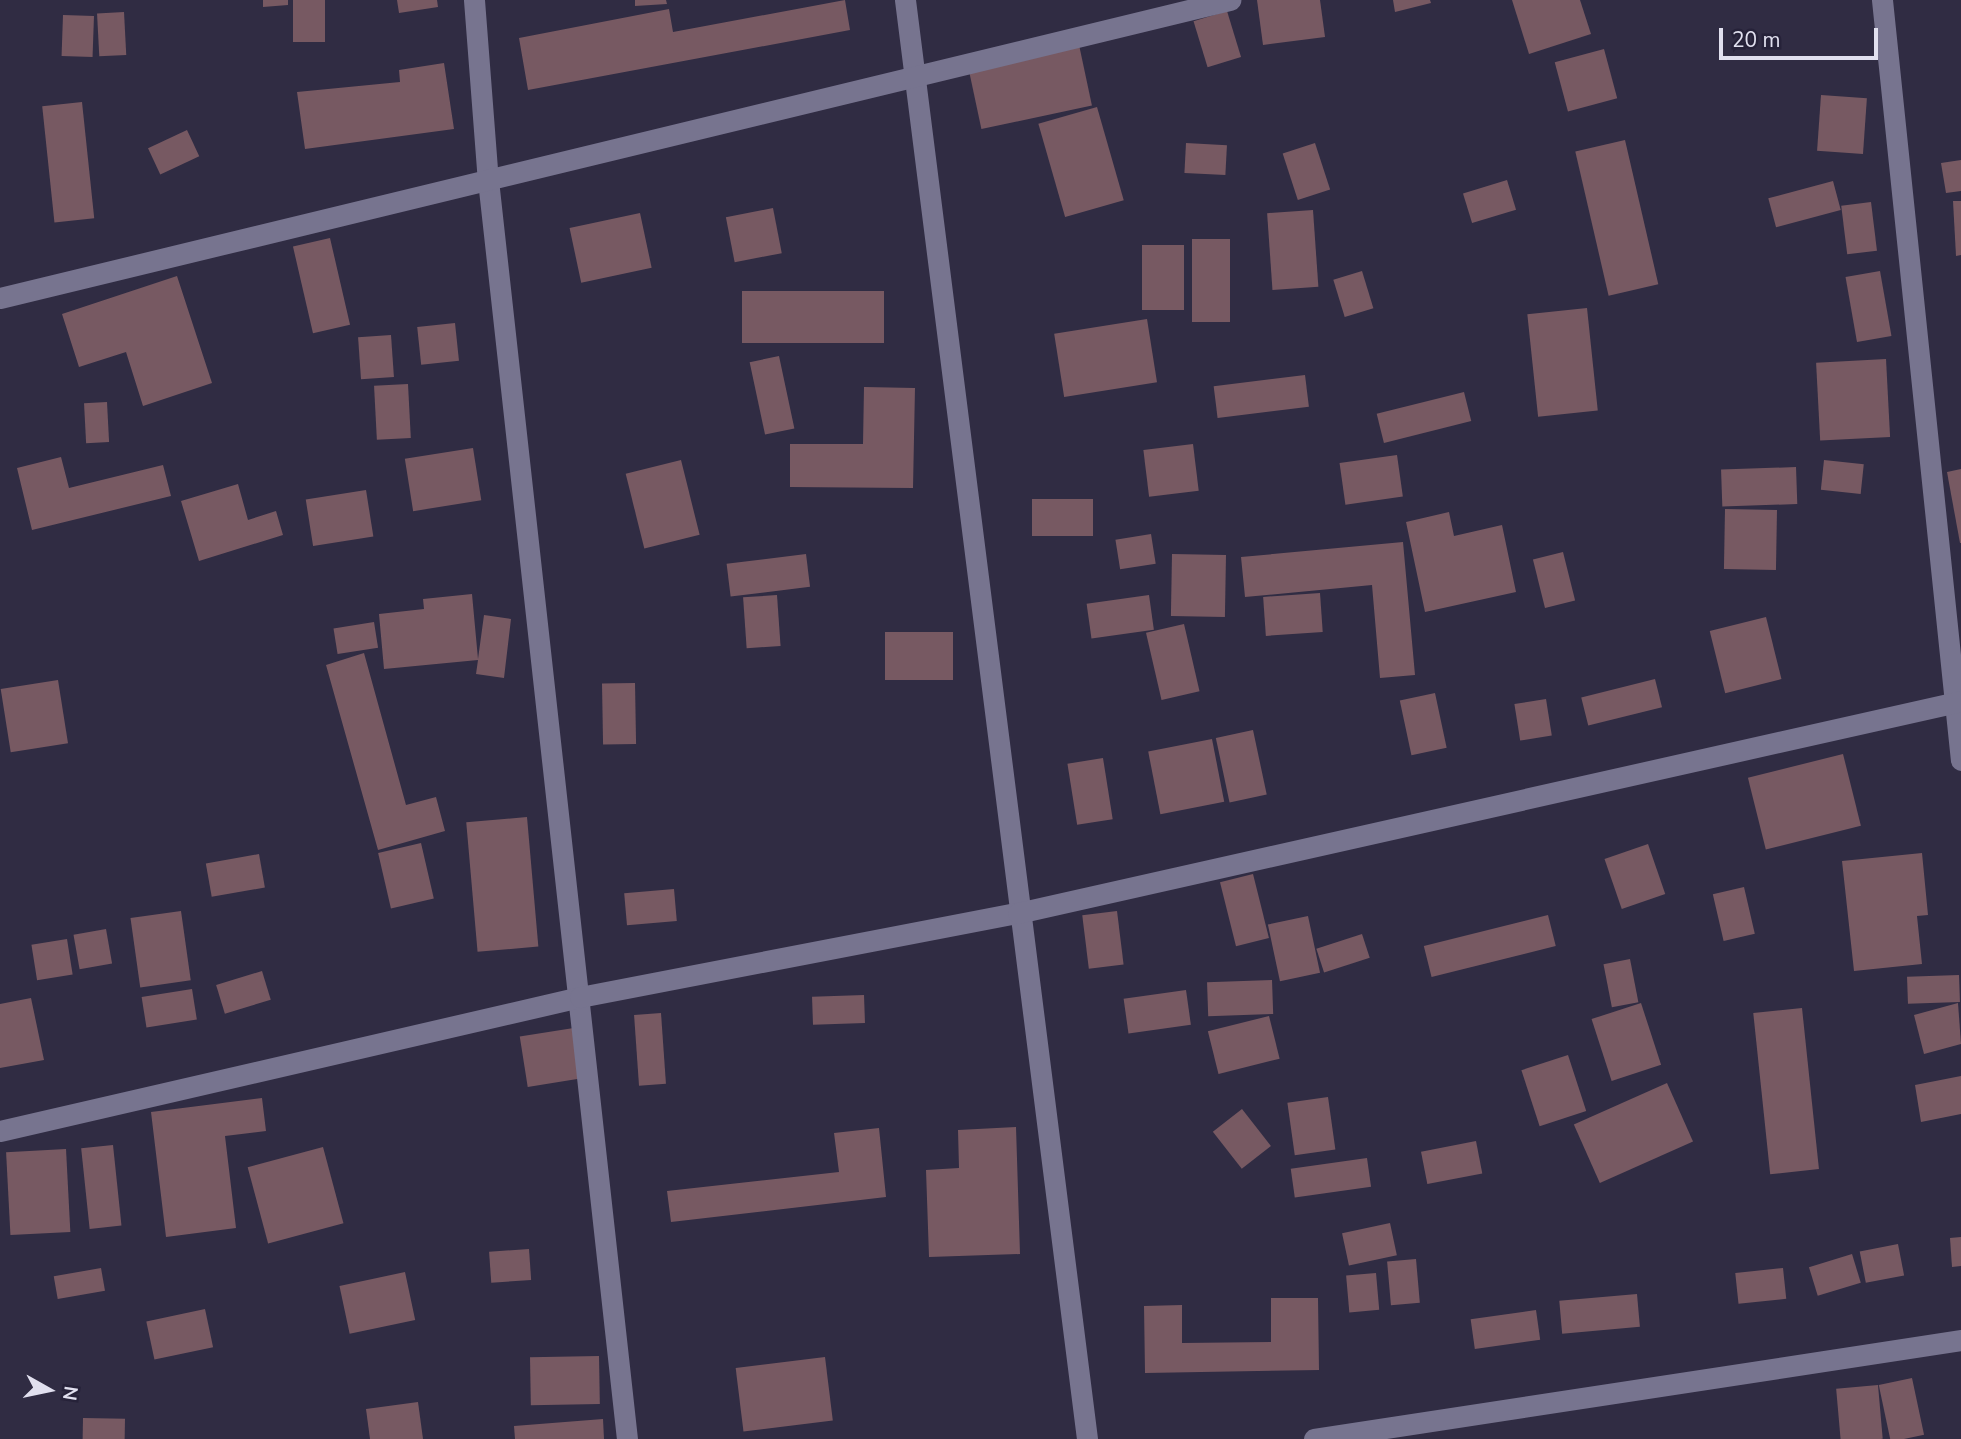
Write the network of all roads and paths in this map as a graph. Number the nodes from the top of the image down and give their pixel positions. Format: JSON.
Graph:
{"nodes":[{"id":1,"x":474,"y":0,"type":"edge"},
{"id":2,"x":905,"y":0,"type":"edge"},
{"id":3,"x":1230,"y":0,"type":"edge"},
{"id":4,"x":1882,"y":0,"type":"edge"},
{"id":5,"x":913,"y":76,"type":"junction"},
{"id":6,"x":488,"y":180,"type":"junction"},
{"id":7,"x":0,"y":298,"type":"edge"},
{"id":8,"x":1957,"y":702,"type":"edge"},
{"id":9,"x":1961,"y":760,"type":"edge"},
{"id":10,"x":1018,"y":913,"type":"junction"},
{"id":11,"x":580,"y":998,"type":"junction"},
{"id":12,"x":0,"y":1131,"type":"edge"},
{"id":13,"x":1961,"y":1340,"type":"edge"},
{"id":14,"x":627,"y":1439,"type":"edge"},
{"id":15,"x":1087,"y":1439,"type":"edge"},
{"id":16,"x":1314,"y":1439,"type":"edge"}],
"edges":[{"from":1,"to":6,"type":"street"},
{"from":2,"to":5,"type":"street"},
{"from":3,"to":5,"type":"street"},
{"from":4,"to":8,"type":"street"},
{"from":5,"to":6,"type":"street"},
{"from":5,"to":10,"type":"street"},
{"from":6,"to":7,"type":"street"},
{"from":6,"to":11,"type":"street"},
{"from":8,"to":9,"type":"street"},
{"from":8,"to":10,"type":"street"},
{"from":10,"to":11,"type":"street"},
{"from":10,"to":15,"type":"street"},
{"from":11,"to":12,"type":"street"},
{"from":11,"to":14,"type":"street"},
{"from":13,"to":16,"type":"street"}]}
